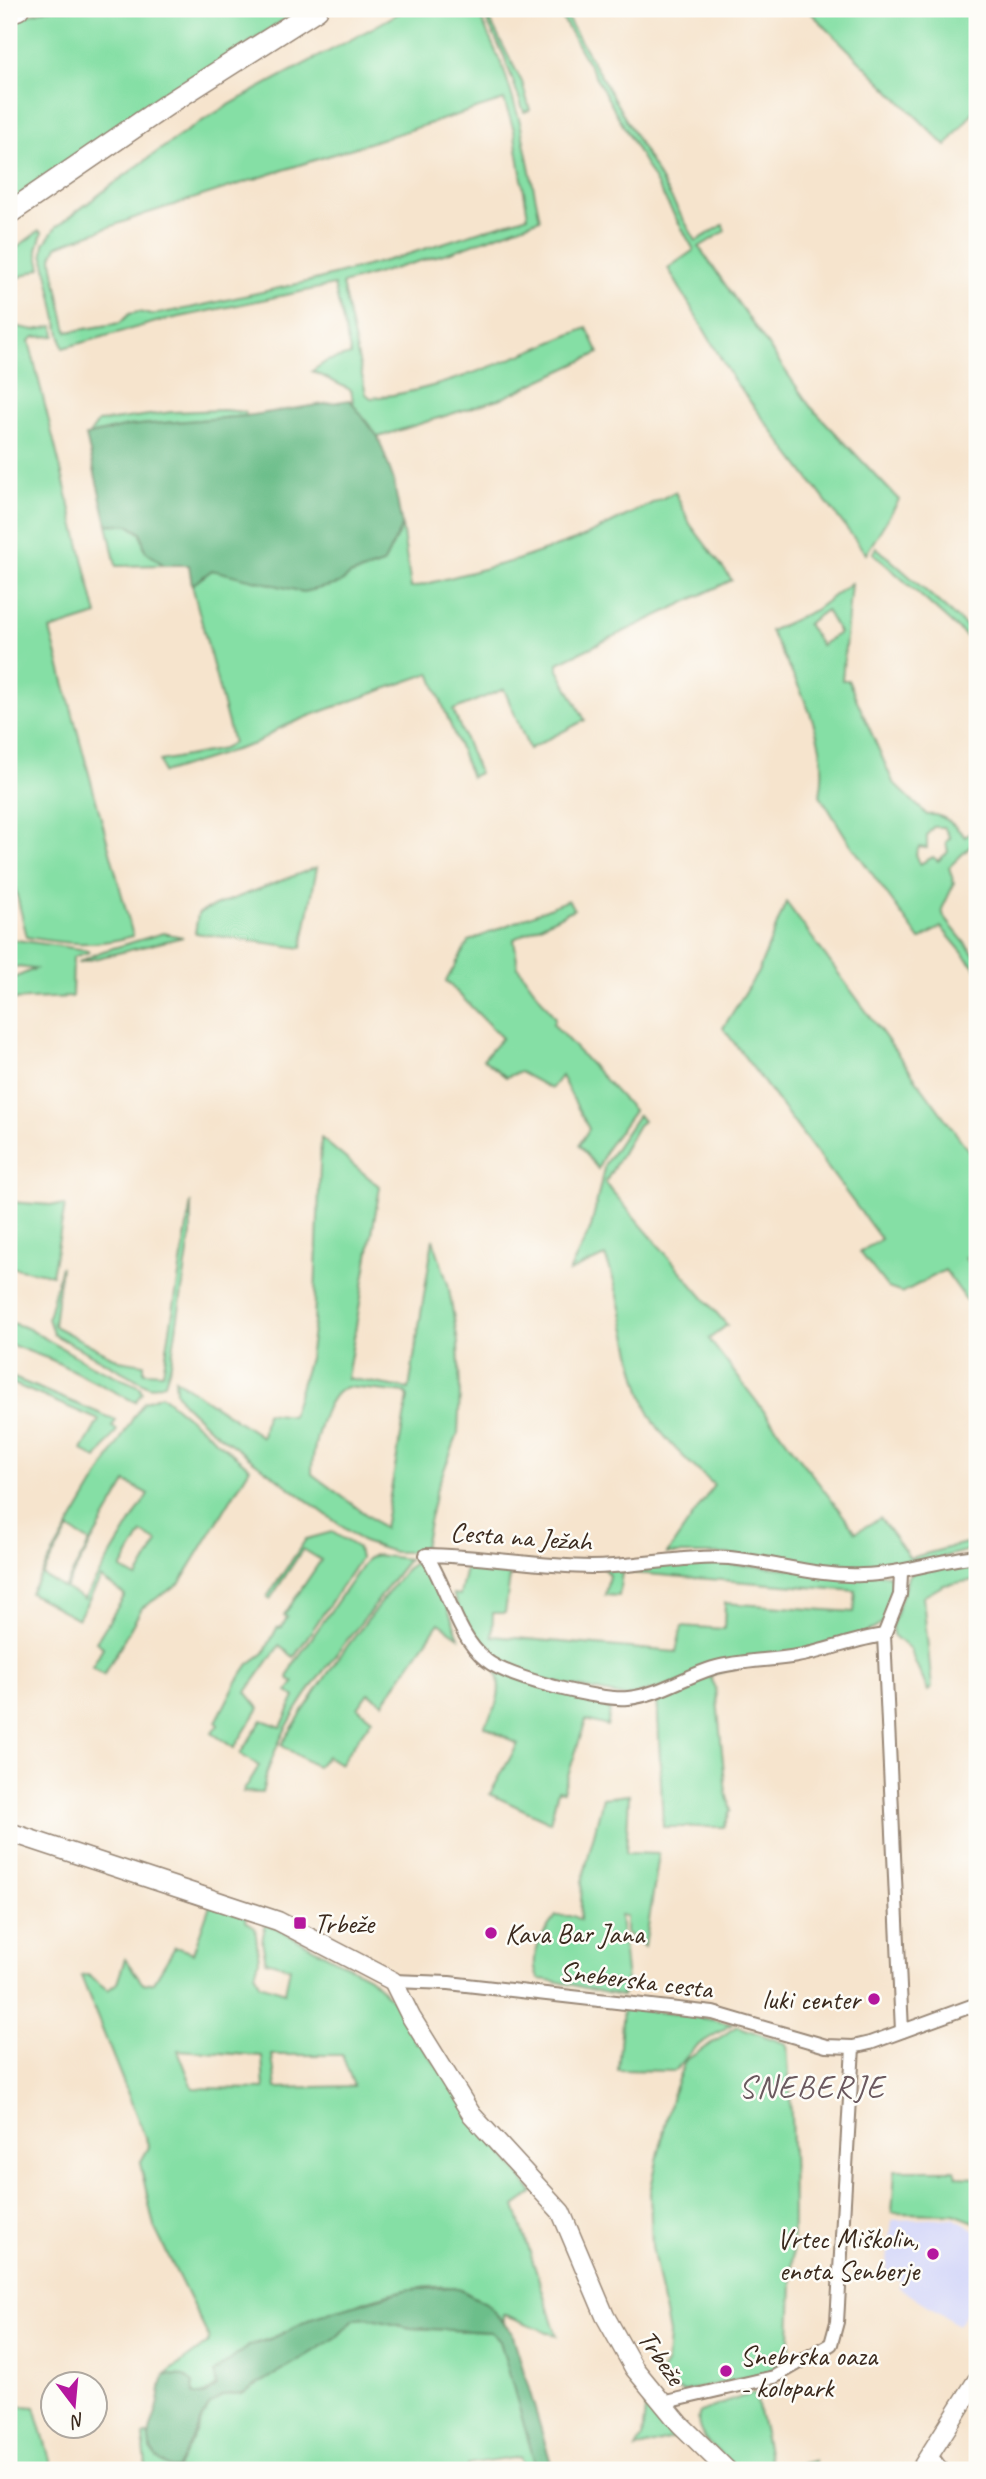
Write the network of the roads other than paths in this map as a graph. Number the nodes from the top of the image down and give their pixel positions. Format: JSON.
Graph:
{"nodes":[{"id":1,"x":18,"y":9,"type":"edge"},
{"id":2,"x":317,"y":9,"type":"edge"},
{"id":3,"x":9,"y":12,"type":"edge"},
{"id":4,"x":9,"y":213,"type":"edge"},
{"id":5,"x":977,"y":1556,"type":"edge"},
{"id":6,"x":901,"y":1573,"type":"junction"},
{"id":7,"x":884,"y":1634,"type":"junction"},
{"id":8,"x":9,"y":1832,"type":"edge"},
{"id":9,"x":393,"y":1981,"type":"junction"},
{"id":10,"x":977,"y":2004,"type":"edge"},
{"id":11,"x":902,"y":2031,"type":"junction"},
{"id":12,"x":853,"y":2047,"type":"junction"},
{"id":13,"x":977,"y":2379,"type":"edge"},
{"id":14,"x":662,"y":2403,"type":"junction"},
{"id":15,"x":930,"y":2454,"type":"junction"},
{"id":16,"x":727,"y":2470,"type":"edge"},
{"id":17,"x":920,"y":2470,"type":"edge"},
{"id":18,"x":942,"y":2470,"type":"edge"}],
"edges":[{"from":1,"to":3,"type":"highway"},
{"from":2,"to":4,"type":"highway"},
{"from":5,"to":6,"type":"street","name":"Cesta na Ježah"},
{"from":6,"to":7,"type":"street"},
{"from":6,"to":7,"type":"street","name":"Cesta na Ježah"},
{"from":7,"to":11,"type":"street"},
{"from":8,"to":9,"type":"street","name":"Sneberska cesta"},
{"from":9,"to":12,"type":"street","name":"Sneberska cesta"},
{"from":9,"to":14,"type":"street","name":"Trbeže"},
{"from":10,"to":11,"type":"street","name":"Sneberska cesta"},
{"from":11,"to":12,"type":"street","name":"Sneberska cesta"},
{"from":12,"to":14,"type":"street"},
{"from":13,"to":15,"type":"street"},
{"from":14,"to":16,"type":"street","name":"Trbeže"},
{"from":15,"to":17,"type":"street"},
{"from":15,"to":18,"type":"street"}]}
